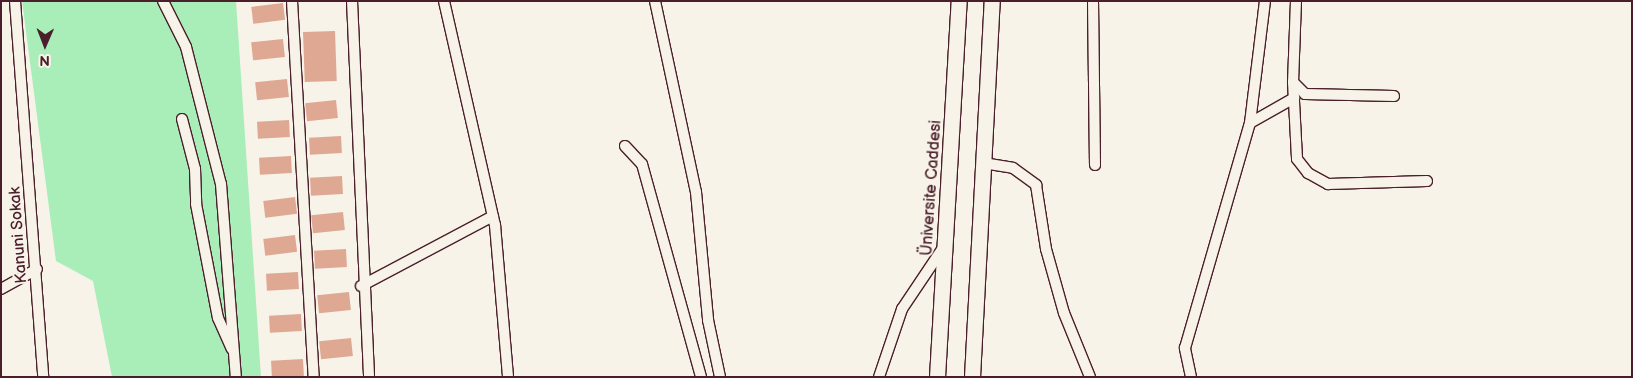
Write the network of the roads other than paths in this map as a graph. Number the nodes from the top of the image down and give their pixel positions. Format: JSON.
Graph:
{"nodes":[{"id":1,"x":16,"y":1,"type":"edge"},
{"id":2,"x":163,"y":1,"type":"edge"},
{"id":3,"x":292,"y":1,"type":"edge"},
{"id":4,"x":352,"y":1,"type":"edge"},
{"id":5,"x":444,"y":1,"type":"edge"},
{"id":6,"x":655,"y":1,"type":"edge"},
{"id":7,"x":960,"y":1,"type":"edge"},
{"id":8,"x":992,"y":1,"type":"edge"},
{"id":9,"x":1093,"y":1,"type":"edge"},
{"id":10,"x":1266,"y":1,"type":"edge"},
{"id":11,"x":1296,"y":1,"type":"edge"},
{"id":12,"x":1293,"y":82,"type":"junction"},
{"id":13,"x":1394,"y":96,"type":"dead end"},
{"id":14,"x":1294,"y":98,"type":"junction"},
{"id":15,"x":182,"y":119,"type":"dead end"},
{"id":16,"x":1250,"y":123,"type":"junction"},
{"id":17,"x":625,"y":146,"type":"dead end"},
{"id":18,"x":983,"y":162,"type":"junction"},
{"id":19,"x":1095,"y":165,"type":"dead end"},
{"id":20,"x":1427,"y":181,"type":"dead end"},
{"id":21,"x":493,"y":216,"type":"junction"},
{"id":22,"x":945,"y":245,"type":"junction"},
{"id":23,"x":37,"y":269,"type":"junction"},
{"id":24,"x":361,"y":286,"type":"junction"},
{"id":25,"x":1,"y":289,"type":"edge"},
{"id":26,"x":234,"y":355,"type":"junction"},
{"id":27,"x":43,"y":376,"type":"edge"},
{"id":28,"x":236,"y":377,"type":"edge"},
{"id":29,"x":314,"y":377,"type":"edge"},
{"id":30,"x":368,"y":377,"type":"edge"},
{"id":31,"x":508,"y":377,"type":"edge"},
{"id":32,"x":701,"y":377,"type":"edge"},
{"id":33,"x":720,"y":377,"type":"edge"},
{"id":34,"x":879,"y":377,"type":"edge"},
{"id":35,"x":937,"y":377,"type":"edge"},
{"id":36,"x":972,"y":377,"type":"edge"},
{"id":37,"x":1090,"y":377,"type":"edge"},
{"id":38,"x":1191,"y":377,"type":"edge"}],
"edges":[{"from":1,"to":23,"type":"street","name":"Kanuni Sokak"},
{"from":2,"to":26,"type":"street"},
{"from":3,"to":29,"type":"street"},
{"from":4,"to":24,"type":"street"},
{"from":5,"to":21,"type":"street"},
{"from":6,"to":33,"type":"street"},
{"from":7,"to":22,"type":"main road","name":"Üniversite Caddesi"},
{"from":8,"to":18,"type":"main road"},
{"from":9,"to":19,"type":"street"},
{"from":10,"to":16,"type":"street"},
{"from":11,"to":12,"type":"street"},
{"from":12,"to":13,"type":"street"},
{"from":12,"to":14,"type":"street"},
{"from":14,"to":16,"type":"street"},
{"from":14,"to":20,"type":"street"},
{"from":15,"to":26,"type":"street"},
{"from":16,"to":38,"type":"street"},
{"from":17,"to":32,"type":"street"},
{"from":18,"to":36,"type":"main road"},
{"from":18,"to":37,"type":"street"},
{"from":21,"to":24,"type":"street"},
{"from":21,"to":31,"type":"street"},
{"from":22,"to":34,"type":"street"},
{"from":22,"to":35,"type":"main road","name":"Üniversite Caddesi"},
{"from":23,"to":25,"type":"street"},
{"from":23,"to":27,"type":"street","name":"Kanuni Sokak"},
{"from":24,"to":30,"type":"street"},
{"from":26,"to":28,"type":"street"}]}
